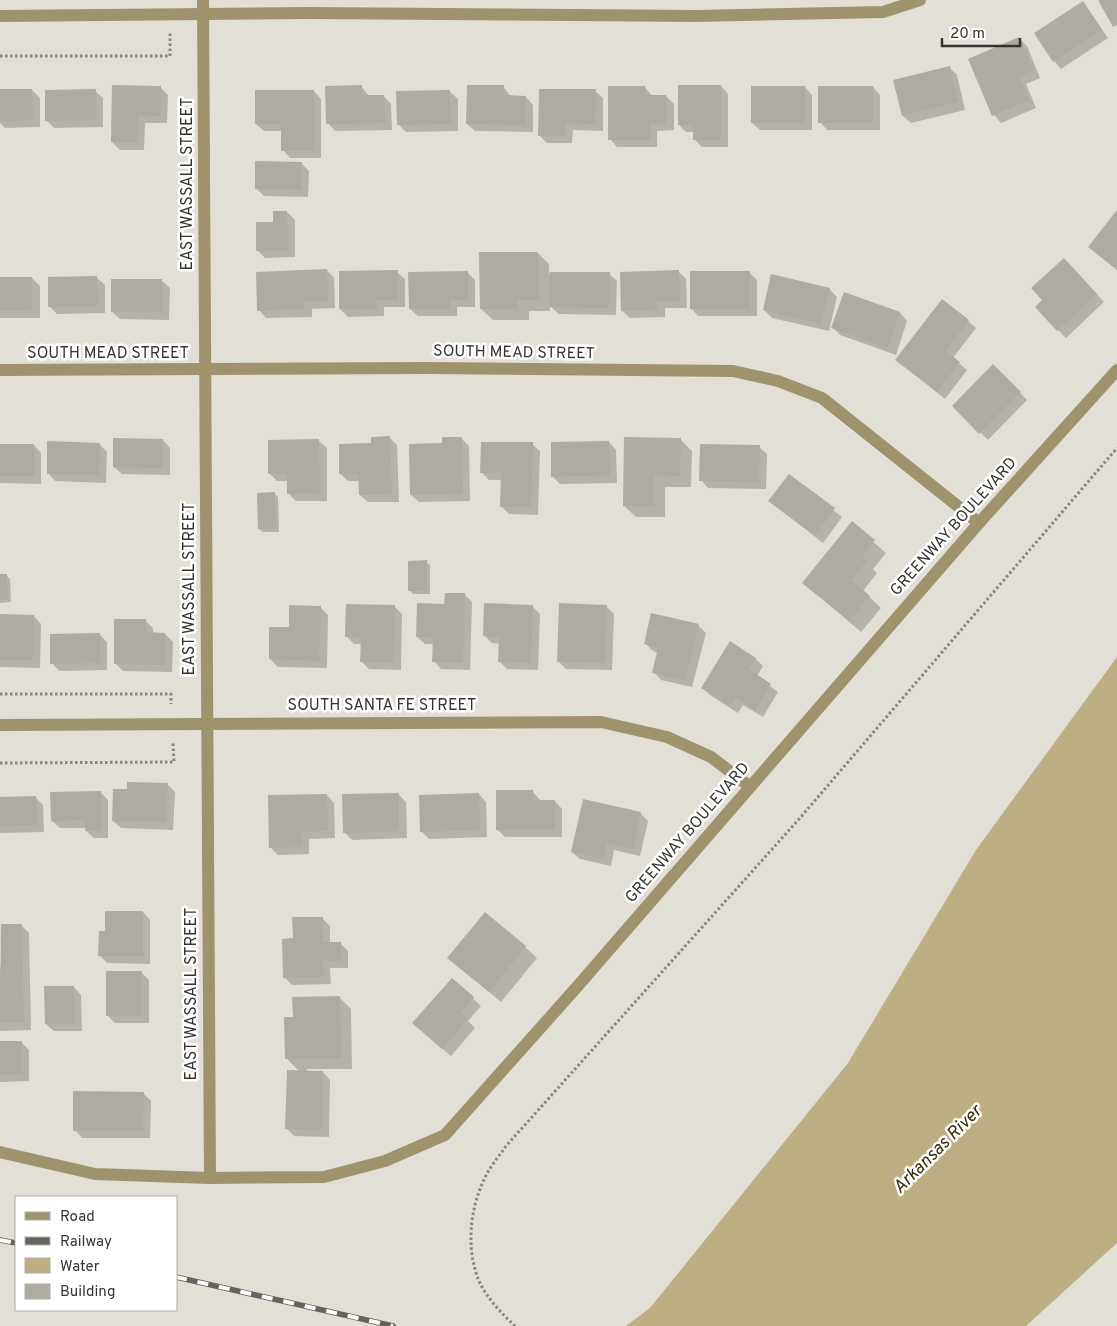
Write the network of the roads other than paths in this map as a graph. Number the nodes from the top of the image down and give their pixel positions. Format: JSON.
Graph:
{"nodes":[{"id":1,"x":203,"y":0,"type":"edge"},
{"id":2,"x":920,"y":0,"type":"edge"},
{"id":3,"x":203,"y":14,"type":"junction"},
{"id":4,"x":0,"y":16,"type":"edge"},
{"id":5,"x":0,"y":370,"type":"edge"},
{"id":6,"x":205,"y":370,"type":"junction"},
{"id":7,"x":1117,"y":370,"type":"edge"},
{"id":8,"x":979,"y":523,"type":"junction"},
{"id":9,"x":207,"y":724,"type":"junction"},
{"id":10,"x":0,"y":725,"type":"edge"},
{"id":11,"x":749,"y":786,"type":"junction"},
{"id":12,"x":0,"y":1152,"type":"edge"},
{"id":13,"x":210,"y":1178,"type":"junction"}],
"edges":[{"from":1,"to":3,"type":"street","name":"EAST WASSALL STREET"},
{"from":2,"to":3,"type":"street"},
{"from":3,"to":4,"type":"street"},
{"from":3,"to":6,"type":"street","name":"EAST WASSALL STREET"},
{"from":5,"to":6,"type":"street","name":"SOUTH MEAD STREET"},
{"from":6,"to":8,"type":"street","name":"SOUTH MEAD STREET"},
{"from":6,"to":9,"type":"street","name":"EAST WASSALL STREET"},
{"from":7,"to":8,"type":"street","name":"GREENWAY BOULEVARD"},
{"from":8,"to":11,"type":"street","name":"GREENWAY BOULEVARD"},
{"from":9,"to":10,"type":"street","name":"SOUTH SANTA FE STREET"},
{"from":9,"to":11,"type":"street","name":"SOUTH SANTA FE STREET"},
{"from":9,"to":13,"type":"street","name":"EAST WASSALL STREET"},
{"from":11,"to":13,"type":"street","name":"GREENWAY BOULEVARD"},
{"from":12,"to":13,"type":"street","name":"GREENWAY BOULEVARD"}]}
